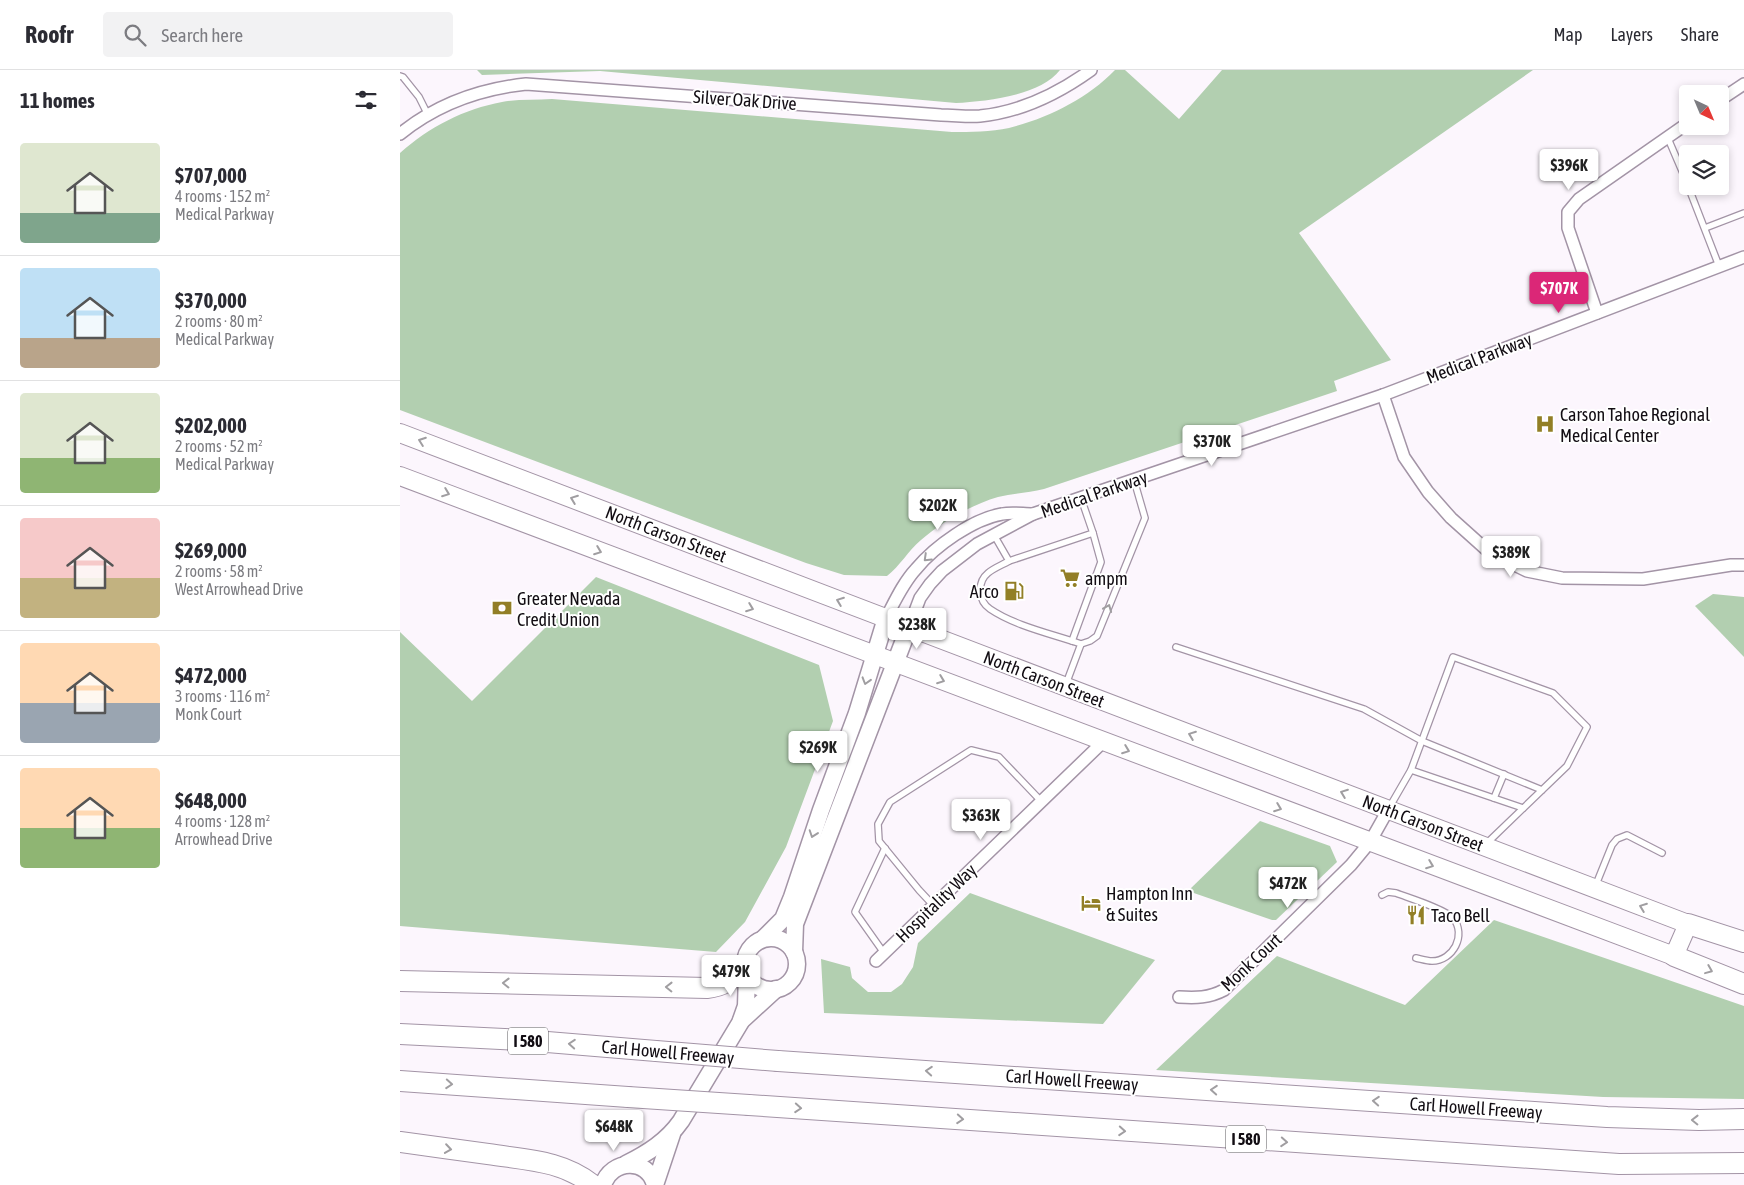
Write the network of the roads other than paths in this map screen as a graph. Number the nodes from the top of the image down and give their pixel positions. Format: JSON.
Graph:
{"nodes":[{"id":1,"x":1091,"y":70,"type":"edge"},
{"id":2,"x":400,"y":76,"type":"edge"},
{"id":3,"x":1744,"y":84,"type":"edge"},
{"id":4,"x":1729,"y":94,"type":"edge"},
{"id":5,"x":428,"y":115,"type":"junction"},
{"id":6,"x":1679,"y":129,"type":"edge"},
{"id":7,"x":400,"y":134,"type":"edge"},
{"id":8,"x":1667,"y":136,"type":"junction"},
{"id":9,"x":1679,"y":164,"type":"edge"},
{"id":10,"x":1692,"y":195,"type":"edge"},
{"id":11,"x":1744,"y":214,"type":"edge"},
{"id":12,"x":1705,"y":228,"type":"junction"},
{"id":13,"x":1744,"y":257,"type":"edge"},
{"id":14,"x":1719,"y":266,"type":"junction"},
{"id":15,"x":1597,"y":313,"type":"junction"},
{"id":16,"x":1383,"y":395,"type":"junction"},
{"id":17,"x":400,"y":433,"type":"edge"},
{"id":18,"x":400,"y":476,"type":"edge"},
{"id":19,"x":1134,"y":480,"type":"junction"},
{"id":20,"x":1081,"y":498,"type":"junction"},
{"id":21,"x":1033,"y":514,"type":"junction"},
{"id":22,"x":1093,"y":533,"type":"junction"},
{"id":23,"x":994,"y":535,"type":"junction"},
{"id":24,"x":1009,"y":562,"type":"junction"},
{"id":25,"x":1744,"y":565,"type":"edge"},
{"id":26,"x":886,"y":618,"type":"junction"},
{"id":27,"x":909,"y":627,"type":"junction"},
{"id":28,"x":1072,"y":641,"type":"junction"},
{"id":29,"x":1080,"y":644,"type":"junction"},
{"id":30,"x":1176,"y":647,"type":"dead end"},
{"id":31,"x":875,"y":654,"type":"junction"},
{"id":32,"x":896,"y":662,"type":"junction"},
{"id":33,"x":1065,"y":686,"type":"junction"},
{"id":34,"x":1104,"y":741,"type":"junction"},
{"id":35,"x":1422,"y":741,"type":"junction"},
{"id":36,"x":1410,"y":770,"type":"junction"},
{"id":37,"x":1504,"y":774,"type":"junction"},
{"id":38,"x":1542,"y":790,"type":"junction"},
{"id":39,"x":1494,"y":798,"type":"junction"},
{"id":40,"x":1041,"y":801,"type":"junction"},
{"id":41,"x":1523,"y":808,"type":"junction"},
{"id":42,"x":1388,"y":810,"type":"junction"},
{"id":43,"x":1370,"y":842,"type":"junction"},
{"id":44,"x":1484,"y":846,"type":"junction"},
{"id":45,"x":885,"y":848,"type":"junction"},
{"id":46,"x":1662,"y":853,"type":"dead end"},
{"id":47,"x":1595,"y":889,"type":"junction"},
{"id":48,"x":1382,"y":895,"type":"dead end"},
{"id":49,"x":934,"y":905,"type":"junction"},
{"id":50,"x":1688,"y":924,"type":"junction"},
{"id":51,"x":764,"y":938,"type":"junction"},
{"id":52,"x":1744,"y":942,"type":"edge"},
{"id":53,"x":794,"y":952,"type":"junction"},
{"id":54,"x":1674,"y":956,"type":"junction"},
{"id":55,"x":880,"y":957,"type":"joint"},
{"id":56,"x":1416,"y":958,"type":"dead end"},
{"id":57,"x":746,"y":970,"type":"junction"},
{"id":58,"x":400,"y":981,"type":"edge"},
{"id":59,"x":1744,"y":984,"type":"edge"},
{"id":60,"x":776,"y":989,"type":"junction"},
{"id":61,"x":1179,"y":998,"type":"dead end"},
{"id":62,"x":740,"y":1023,"type":"junction"},
{"id":63,"x":400,"y":1034,"type":"edge"},
{"id":64,"x":400,"y":1081,"type":"edge"},
{"id":65,"x":1744,"y":1119,"type":"edge"},
{"id":66,"x":672,"y":1134,"type":"junction"},
{"id":67,"x":400,"y":1142,"type":"edge"},
{"id":68,"x":1744,"y":1163,"type":"edge"},
{"id":69,"x":626,"y":1164,"type":"junction"},
{"id":70,"x":593,"y":1185,"type":"edge"},
{"id":71,"x":603,"y":1185,"type":"edge"},
{"id":72,"x":655,"y":1185,"type":"edge"}],
"edges":[{"from":1,"to":5,"type":"street","name":"Silver Oak Drive"},
{"from":2,"to":5,"type":"lane"},
{"from":3,"to":4,"type":"street"},
{"from":5,"to":7,"type":"street","name":"Silver Oak Drive"},
{"from":6,"to":8,"type":"street"},
{"from":8,"to":9,"type":"lane"},
{"from":8,"to":15,"type":"street"},
{"from":10,"to":12,"type":"lane"},
{"from":11,"to":12,"type":"lane"},
{"from":12,"to":14,"type":"lane"},
{"from":13,"to":14,"type":"street","name":"Medical Parkway"},
{"from":14,"to":15,"type":"street","name":"Medical Parkway"},
{"from":15,"to":16,"type":"street","name":"Medical Parkway"},
{"from":16,"to":19,"type":"street","name":"Medical Parkway"},
{"from":16,"to":25,"type":"street"},
{"from":26,"to":17,"type":"main road","name":"North Carson Street","one_way":true},
{"from":18,"to":31,"type":"main road","name":"North Carson Street","one_way":true},
{"from":19,"to":20,"type":"street","name":"Medical Parkway"},
{"from":29,"to":19,"type":"lane","one_way":true},
{"from":20,"to":21,"type":"street","name":"Medical Parkway"},
{"from":20,"to":22,"type":"lane"},
{"from":21,"to":23,"type":"street","name":"Medical Parkway"},
{"from":21,"to":26,"type":"street","name":"Medical Parkway","one_way":true},
{"from":22,"to":24,"type":"lane"},
{"from":22,"to":28,"type":"lane"},
{"from":23,"to":24,"type":"lane"},
{"from":23,"to":27,"type":"street","name":"Medical Parkway"},
{"from":24,"to":28,"type":"lane"},
{"from":26,"to":27,"type":"main road","name":"North Carson Street"},
{"from":26,"to":31,"type":"main road"},
{"from":27,"to":32,"type":"main road"},
{"from":27,"to":33,"type":"main road","name":"North Carson Street"},
{"from":28,"to":29,"type":"lane"},
{"from":29,"to":33,"type":"lane"},
{"from":30,"to":35,"type":"lane"},
{"from":31,"to":32,"type":"main road","name":"North Carson Street"},
{"from":31,"to":51,"type":"main road","one_way":true},
{"from":32,"to":34,"type":"main road","name":"North Carson Street","one_way":true},
{"from":32,"to":53,"type":"main road"},
{"from":42,"to":33,"type":"main road","name":"North Carson Street","one_way":true},
{"from":34,"to":40,"type":"street","name":"Hospitality Way"},
{"from":34,"to":43,"type":"main road","name":"North Carson Street","one_way":true},
{"from":35,"to":36,"type":"lane"},
{"from":35,"to":37,"type":"lane"},
{"from":35,"to":38,"type":"lane"},
{"from":36,"to":39,"type":"lane"},
{"from":36,"to":42,"type":"lane"},
{"from":37,"to":38,"type":"lane"},
{"from":37,"to":39,"type":"lane"},
{"from":38,"to":41,"type":"lane"},
{"from":39,"to":41,"type":"lane"},
{"from":40,"to":45,"type":"lane"},
{"from":40,"to":49,"type":"street","name":"Hospitality Way"},
{"from":41,"to":44,"type":"lane"},
{"from":42,"to":43,"type":"street","name":"Monk Court"},
{"from":42,"to":44,"type":"main road","name":"North Carson Street"},
{"from":43,"to":54,"type":"main road","name":"North Carson Street","one_way":true},
{"from":43,"to":61,"type":"street","name":"Monk Court"},
{"from":44,"to":47,"type":"main road","name":"North Carson Street"},
{"from":45,"to":49,"type":"lane"},
{"from":45,"to":55,"type":"lane"},
{"from":46,"to":47,"type":"lane"},
{"from":50,"to":47,"type":"main road","name":"North Carson Street","one_way":true},
{"from":48,"to":56,"type":"lane"},
{"from":49,"to":55,"type":"street","name":"Hospitality Way"},
{"from":50,"to":52,"type":"highway"},
{"from":50,"to":54,"type":"main road"},
{"from":51,"to":53,"type":"main road"},
{"from":51,"to":57,"type":"main road"},
{"from":53,"to":60,"type":"main road"},
{"from":54,"to":59,"type":"highway","one_way":true},
{"from":57,"to":58,"type":"highway","one_way":true},
{"from":57,"to":60,"type":"main road"},
{"from":57,"to":62,"type":"main road"},
{"from":60,"to":62,"type":"main road"},
{"from":62,"to":66,"type":"main road"},
{"from":65,"to":63,"type":"highway","name":"Carl Howell Freeway","number":"I 580","one_way":true,"bridge":true},
{"from":64,"to":68,"type":"highway","number":"I 580","one_way":true,"bridge":true},
{"from":66,"to":69,"type":"main road"},
{"from":66,"to":72,"type":"main road"},
{"from":67,"to":70,"type":"highway","one_way":true},
{"from":69,"to":71,"type":"main road"},
{"from":69,"to":72,"type":"main road"}]}
